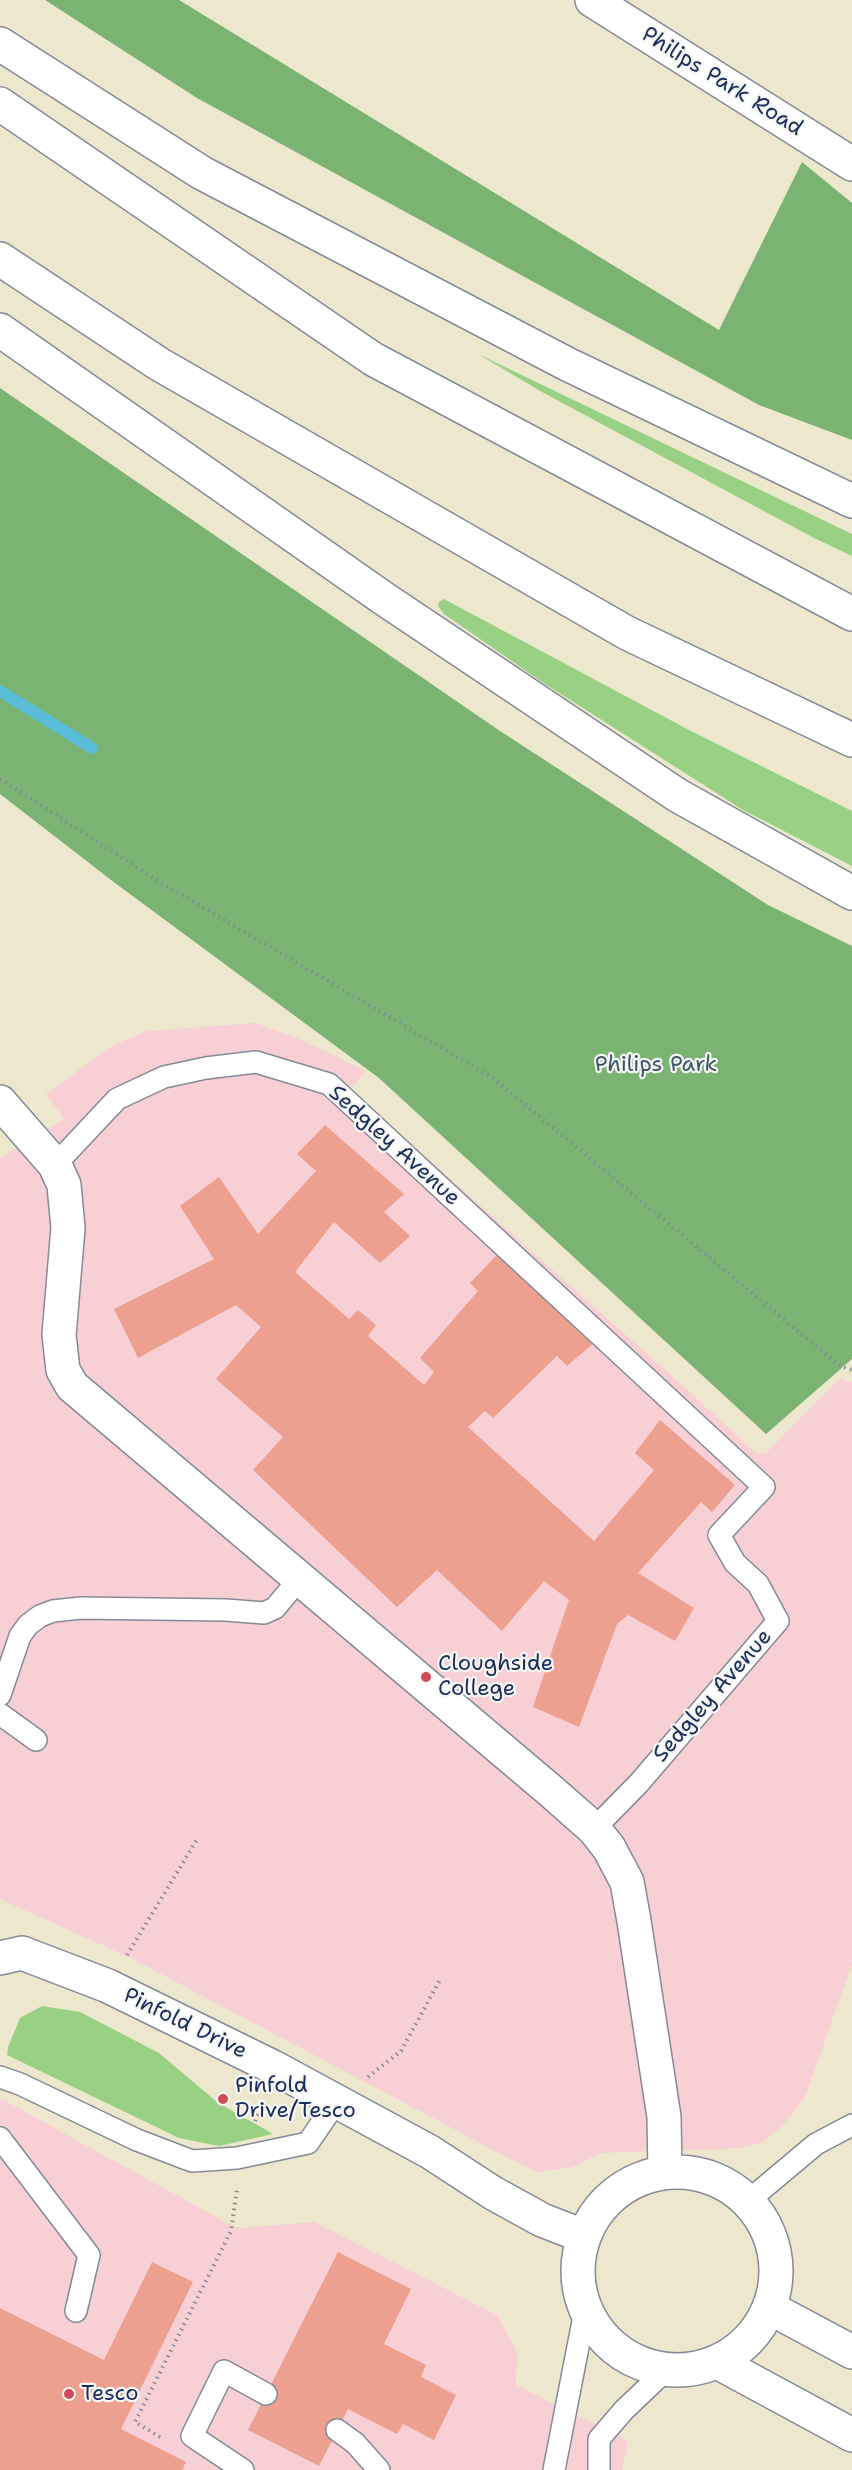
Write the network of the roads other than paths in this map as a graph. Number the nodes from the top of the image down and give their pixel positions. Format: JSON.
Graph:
{"nodes":[{"id":1,"x":592,"y":0,"type":"edge"},
{"id":2,"x":0,"y":44,"type":"edge"},
{"id":3,"x":0,"y":104,"type":"edge"},
{"id":4,"x":852,"y":164,"type":"edge"},
{"id":5,"x":0,"y":259,"type":"edge"},
{"id":6,"x":0,"y":330,"type":"edge"},
{"id":7,"x":852,"y":501,"type":"edge"},
{"id":8,"x":852,"y":614,"type":"edge"},
{"id":9,"x":852,"y":740,"type":"edge"},
{"id":10,"x":852,"y":893,"type":"edge"},
{"id":11,"x":0,"y":1102,"type":"edge"},
{"id":12,"x":55,"y":1165,"type":"junction"},
{"id":13,"x":300,"y":1578,"type":"junction"},
{"id":14,"x":0,"y":1695,"type":"edge"},
{"id":15,"x":0,"y":1714,"type":"edge"},
{"id":16,"x":36,"y":1740,"type":"dead end"},
{"id":17,"x":594,"y":1829,"type":"junction"},
{"id":18,"x":0,"y":1958,"type":"edge"},
{"id":19,"x":0,"y":2077,"type":"edge"},
{"id":20,"x":336,"y":2102,"type":"junction"},
{"id":21,"x":852,"y":2125,"type":"edge"},
{"id":22,"x":0,"y":2138,"type":"edge"},
{"id":23,"x":665,"y":2172,"type":"junction"},
{"id":24,"x":748,"y":2201,"type":"junction"},
{"id":25,"x":583,"y":2236,"type":"junction"},
{"id":26,"x":770,"y":2308,"type":"junction"},
{"id":27,"x":76,"y":2311,"type":"dead end"},
{"id":28,"x":585,"y":2311,"type":"junction"},
{"id":29,"x":852,"y":2352,"type":"edge"},
{"id":30,"x":719,"y":2363,"type":"junction"},
{"id":31,"x":665,"y":2371,"type":"junction"},
{"id":32,"x":266,"y":2394,"type":"dead end"},
{"id":33,"x":337,"y":2430,"type":"dead end"},
{"id":34,"x":852,"y":2434,"type":"edge"},
{"id":35,"x":239,"y":2469,"type":"edge"},
{"id":36,"x":379,"y":2470,"type":"edge"},
{"id":37,"x":554,"y":2470,"type":"edge"},
{"id":38,"x":599,"y":2470,"type":"edge"}],
"edges":[{"from":1,"to":4,"type":"main road","name":"Philips Park Road"},
{"from":2,"to":7,"type":"main road"},
{"from":3,"to":8,"type":"main road"},
{"from":5,"to":9,"type":"main road"},
{"from":6,"to":10,"type":"main road"},
{"from":11,"to":12,"type":"main road"},
{"from":12,"to":13,"type":"main road"},
{"from":12,"to":17,"type":"lane","name":"Sedgley Avenue"},
{"from":13,"to":14,"type":"lane"},
{"from":13,"to":17,"type":"main road"},
{"from":15,"to":16,"type":"lane"},
{"from":17,"to":23,"type":"main road"},
{"from":18,"to":20,"type":"main road","name":"Pinfold Drive"},
{"from":19,"to":20,"type":"lane"},
{"from":20,"to":25,"type":"main road","name":"Pinfold Drive"},
{"from":21,"to":24,"type":"lane"},
{"from":22,"to":27,"type":"lane"},
{"from":23,"to":24,"type":"main road"},
{"from":23,"to":25,"type":"main road"},
{"from":24,"to":26,"type":"main road"},
{"from":25,"to":28,"type":"main road"},
{"from":26,"to":29,"type":"main road"},
{"from":26,"to":30,"type":"main road"},
{"from":28,"to":31,"type":"main road"},
{"from":28,"to":37,"type":"lane"},
{"from":30,"to":31,"type":"main road"},
{"from":30,"to":34,"type":"main road"},
{"from":31,"to":38,"type":"lane"},
{"from":32,"to":35,"type":"lane"},
{"from":33,"to":36,"type":"lane"}]}
